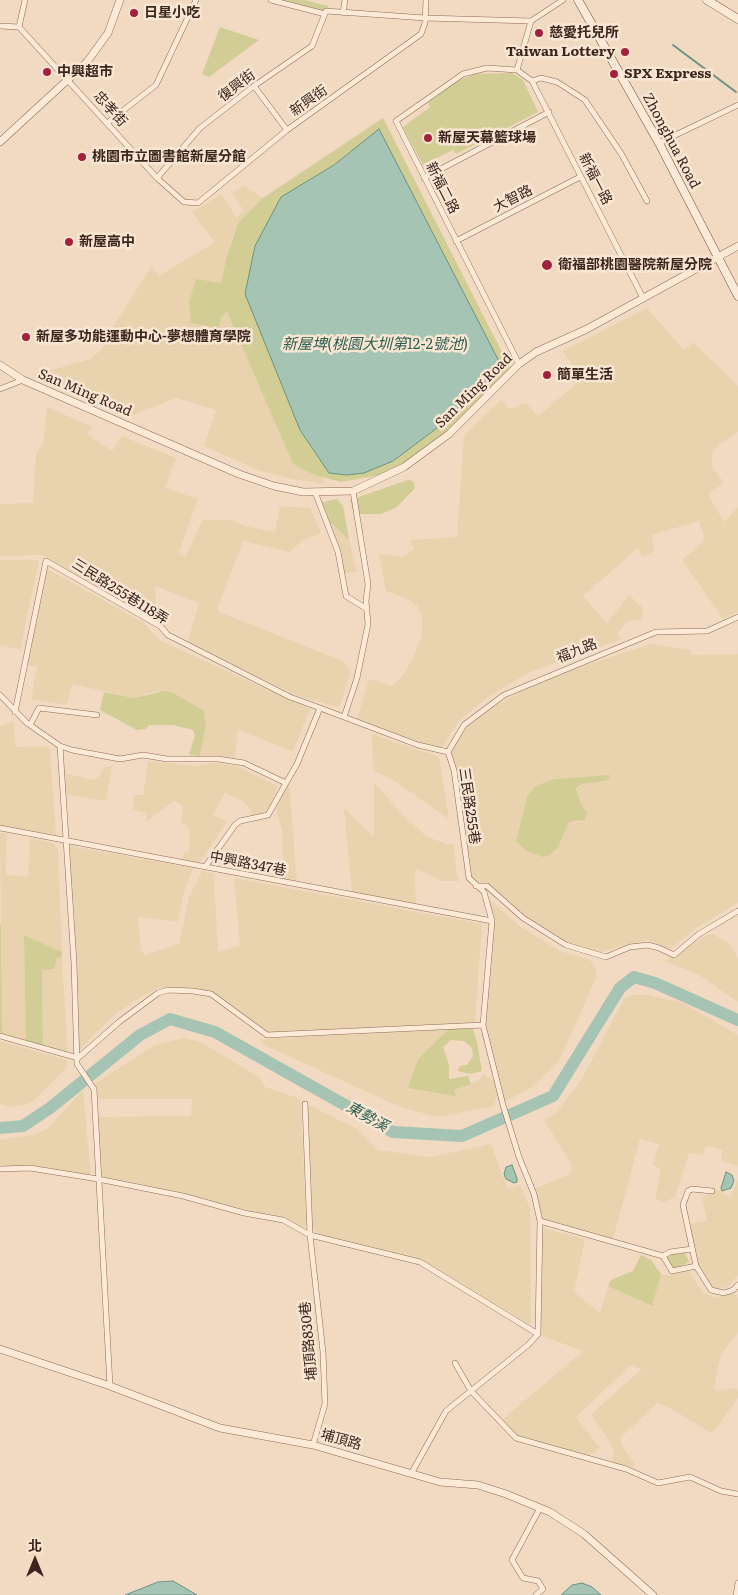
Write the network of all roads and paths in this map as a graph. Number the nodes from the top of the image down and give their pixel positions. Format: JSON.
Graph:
{"nodes":[{"id":1,"x":25,"y":0,"type":"edge"},
{"id":2,"x":120,"y":0,"type":"edge"},
{"id":3,"x":196,"y":0,"type":"edge"},
{"id":4,"x":271,"y":0,"type":"edge"},
{"id":5,"x":345,"y":0,"type":"edge"},
{"id":6,"x":426,"y":0,"type":"edge"},
{"id":7,"x":563,"y":0,"type":"edge"},
{"id":8,"x":578,"y":0,"type":"edge"},
{"id":9,"x":707,"y":0,"type":"edge"},
{"id":10,"x":325,"y":13,"type":"junction"},
{"id":11,"x":343,"y":13,"type":"junction"},
{"id":12,"x":425,"y":18,"type":"junction"},
{"id":13,"x":738,"y":19,"type":"edge"},
{"id":14,"x":531,"y":21,"type":"junction"},
{"id":15,"x":0,"y":26,"type":"edge"},
{"id":16,"x":19,"y":27,"type":"junction"},
{"id":17,"x":519,"y":72,"type":"junction"},
{"id":18,"x":68,"y":79,"type":"junction"},
{"id":19,"x":532,"y":81,"type":"junction"},
{"id":20,"x":254,"y":86,"type":"junction"},
{"id":21,"x":738,"y":105,"type":"edge"},
{"id":22,"x":549,"y":112,"type":"junction"},
{"id":23,"x":108,"y":123,"type":"junction"},
{"id":24,"x":287,"y":130,"type":"junction"},
{"id":25,"x":0,"y":142,"type":"edge"},
{"id":26,"x":659,"y":143,"type":"junction"},
{"id":27,"x":580,"y":177,"type":"junction"},
{"id":28,"x":156,"y":178,"type":"junction"},
{"id":29,"x":424,"y":178,"type":"junction"},
{"id":30,"x":647,"y":201,"type":"dead end"},
{"id":31,"x":184,"y":202,"type":"joint"},
{"id":32,"x":456,"y":241,"type":"junction"},
{"id":33,"x":738,"y":246,"type":"edge"},
{"id":34,"x":718,"y":256,"type":"junction"},
{"id":35,"x":738,"y":296,"type":"edge"},
{"id":36,"x":643,"y":298,"type":"junction"},
{"id":37,"x":519,"y":364,"type":"junction"},
{"id":38,"x":0,"y":365,"type":"edge"},
{"id":39,"x":23,"y":380,"type":"junction"},
{"id":40,"x":0,"y":389,"type":"edge"},
{"id":41,"x":353,"y":491,"type":"junction"},
{"id":42,"x":315,"y":492,"type":"junction"},
{"id":43,"x":367,"y":609,"type":"junction"},
{"id":44,"x":738,"y":617,"type":"edge"},
{"id":45,"x":0,"y":695,"type":"edge"},
{"id":46,"x":320,"y":708,"type":"junction"},
{"id":47,"x":15,"y":712,"type":"junction"},
{"id":48,"x":97,"y":715,"type":"dead end"},
{"id":49,"x":344,"y":717,"type":"junction"},
{"id":50,"x":30,"y":725,"type":"junction"},
{"id":51,"x":60,"y":746,"type":"junction"},
{"id":52,"x":448,"y":752,"type":"junction"},
{"id":53,"x":286,"y":783,"type":"junction"},
{"id":54,"x":0,"y":828,"type":"edge"},
{"id":55,"x":67,"y":841,"type":"junction"},
{"id":56,"x":205,"y":867,"type":"junction"},
{"id":57,"x":476,"y":886,"type":"junction"},
{"id":58,"x":738,"y":911,"type":"edge"},
{"id":59,"x":492,"y":921,"type":"junction"},
{"id":60,"x":483,"y":1025,"type":"junction"},
{"id":61,"x":0,"y":1036,"type":"edge"},
{"id":62,"x":77,"y":1061,"type":"junction"},
{"id":63,"x":305,"y":1104,"type":"dead end"},
{"id":64,"x":0,"y":1169,"type":"edge"},
{"id":65,"x":98,"y":1179,"type":"junction"},
{"id":66,"x":712,"y":1190,"type":"dead end"},
{"id":67,"x":540,"y":1221,"type":"junction"},
{"id":68,"x":310,"y":1235,"type":"junction"},
{"id":69,"x":692,"y":1249,"type":"junction"},
{"id":70,"x":664,"y":1256,"type":"junction"},
{"id":71,"x":696,"y":1266,"type":"junction"},
{"id":72,"x":738,"y":1285,"type":"edge"},
{"id":73,"x":538,"y":1334,"type":"junction"},
{"id":74,"x":0,"y":1349,"type":"edge"},
{"id":75,"x":455,"y":1363,"type":"dead end"},
{"id":76,"x":110,"y":1386,"type":"junction"},
{"id":77,"x":471,"y":1391,"type":"junction"},
{"id":78,"x":313,"y":1445,"type":"junction"},
{"id":79,"x":411,"y":1474,"type":"junction"},
{"id":80,"x":738,"y":1494,"type":"edge"},
{"id":81,"x":540,"y":1508,"type":"junction"},
{"id":82,"x":738,"y":1583,"type":"edge"},
{"id":83,"x":536,"y":1595,"type":"edge"},
{"id":84,"x":653,"y":1595,"type":"edge"},
{"id":85,"x":736,"y":1595,"type":"edge"}],
"edges":[{"from":1,"to":16,"type":"street"},
{"from":2,"to":18,"type":"street"},
{"from":3,"to":23,"type":"street"},
{"from":4,"to":10,"type":"street"},
{"from":5,"to":11,"type":"street"},
{"from":6,"to":12,"type":"street","name":"新興街"},
{"from":7,"to":14,"type":"street"},
{"from":8,"to":26,"type":"main road","name":"Zhonghua Road"},
{"from":9,"to":13,"type":"main road"},
{"from":10,"to":11,"type":"street"},
{"from":10,"to":20,"type":"street","name":"復興街"},
{"from":11,"to":12,"type":"street"},
{"from":12,"to":14,"type":"street"},
{"from":12,"to":24,"type":"street","name":"新興街"},
{"from":14,"to":17,"type":"street"},
{"from":15,"to":16,"type":"street"},
{"from":16,"to":18,"type":"street","name":"忠孝街"},
{"from":17,"to":19,"type":"street","name":"新福一路"},
{"from":17,"to":29,"type":"street","name":"新福二路"},
{"from":18,"to":23,"type":"street","name":"忠孝街"},
{"from":18,"to":25,"type":"street"},
{"from":19,"to":22,"type":"street","name":"新福一路"},
{"from":19,"to":30,"type":"street"},
{"from":20,"to":24,"type":"street"},
{"from":20,"to":28,"type":"street","name":"復興街"},
{"from":21,"to":26,"type":"street"},
{"from":22,"to":27,"type":"street","name":"新福一路"},
{"from":22,"to":29,"type":"street"},
{"from":23,"to":28,"type":"street","name":"忠孝街"},
{"from":24,"to":31,"type":"street","name":"新興街"},
{"from":26,"to":34,"type":"main road","name":"Zhonghua Road"},
{"from":27,"to":32,"type":"street","name":"大智路"},
{"from":27,"to":36,"type":"street","name":"新福一路"},
{"from":28,"to":31,"type":"street","name":"忠孝街"},
{"from":29,"to":32,"type":"street","name":"新福二路"},
{"from":32,"to":37,"type":"street","name":"新福二路"},
{"from":33,"to":34,"type":"street","name":"San Ming Road"},
{"from":34,"to":35,"type":"main road","name":"Zhonghua Road"},
{"from":34,"to":36,"type":"street","name":"San Ming Road"},
{"from":36,"to":37,"type":"street","name":"San Ming Road"},
{"from":37,"to":41,"type":"street","name":"San Ming Road"},
{"from":38,"to":39,"type":"street","name":"San Ming Road"},
{"from":39,"to":40,"type":"street"},
{"from":39,"to":42,"type":"street","name":"San Ming Road"},
{"from":41,"to":42,"type":"street","name":"San Ming Road"},
{"from":41,"to":43,"type":"street"},
{"from":42,"to":43,"type":"street"},
{"from":43,"to":49,"type":"street"},
{"from":44,"to":52,"type":"street","name":"福九路"},
{"from":45,"to":47,"type":"street"},
{"from":46,"to":47,"type":"street","name":"三民路255巷118弄"},
{"from":46,"to":49,"type":"street","name":"三民路255巷"},
{"from":46,"to":53,"type":"street"},
{"from":47,"to":50,"type":"street"},
{"from":48,"to":50,"type":"street"},
{"from":49,"to":52,"type":"street","name":"三民路255巷"},
{"from":50,"to":51,"type":"street"},
{"from":51,"to":53,"type":"street"},
{"from":51,"to":55,"type":"street"},
{"from":52,"to":57,"type":"street","name":"三民路255巷"},
{"from":53,"to":56,"type":"street"},
{"from":54,"to":55,"type":"street","name":"中興路347巷"},
{"from":55,"to":56,"type":"street","name":"中興路347巷"},
{"from":55,"to":62,"type":"street"},
{"from":56,"to":59,"type":"street","name":"中興路347巷"},
{"from":57,"to":58,"type":"street"},
{"from":57,"to":59,"type":"street","name":"三民路255巷"},
{"from":59,"to":60,"type":"street","name":"三民路255巷"},
{"from":60,"to":62,"type":"street"},
{"from":60,"to":67,"type":"street","name":"三民路255巷"},
{"from":61,"to":62,"type":"street"},
{"from":62,"to":65,"type":"street"},
{"from":63,"to":68,"type":"street","name":"埔頂路830巷"},
{"from":64,"to":65,"type":"street"},
{"from":65,"to":68,"type":"street"},
{"from":65,"to":76,"type":"street"},
{"from":66,"to":69,"type":"street"},
{"from":67,"to":70,"type":"street"},
{"from":67,"to":73,"type":"street","name":"三民路255巷"},
{"from":68,"to":73,"type":"street"},
{"from":68,"to":78,"type":"street","name":"埔頂路830巷"},
{"from":69,"to":70,"type":"street"},
{"from":69,"to":71,"type":"street"},
{"from":70,"to":71,"type":"street"},
{"from":71,"to":72,"type":"street"},
{"from":73,"to":77,"type":"street"},
{"from":74,"to":76,"type":"street","name":"埔頂路"},
{"from":75,"to":77,"type":"street"},
{"from":76,"to":78,"type":"street","name":"埔頂路"},
{"from":77,"to":79,"type":"street"},
{"from":77,"to":80,"type":"street"},
{"from":78,"to":79,"type":"street","name":"埔頂路"},
{"from":79,"to":81,"type":"street","name":"埔頂路"},
{"from":81,"to":83,"type":"street"},
{"from":81,"to":84,"type":"street","name":"埔頂路"},
{"from":82,"to":85,"type":"street"}]}
